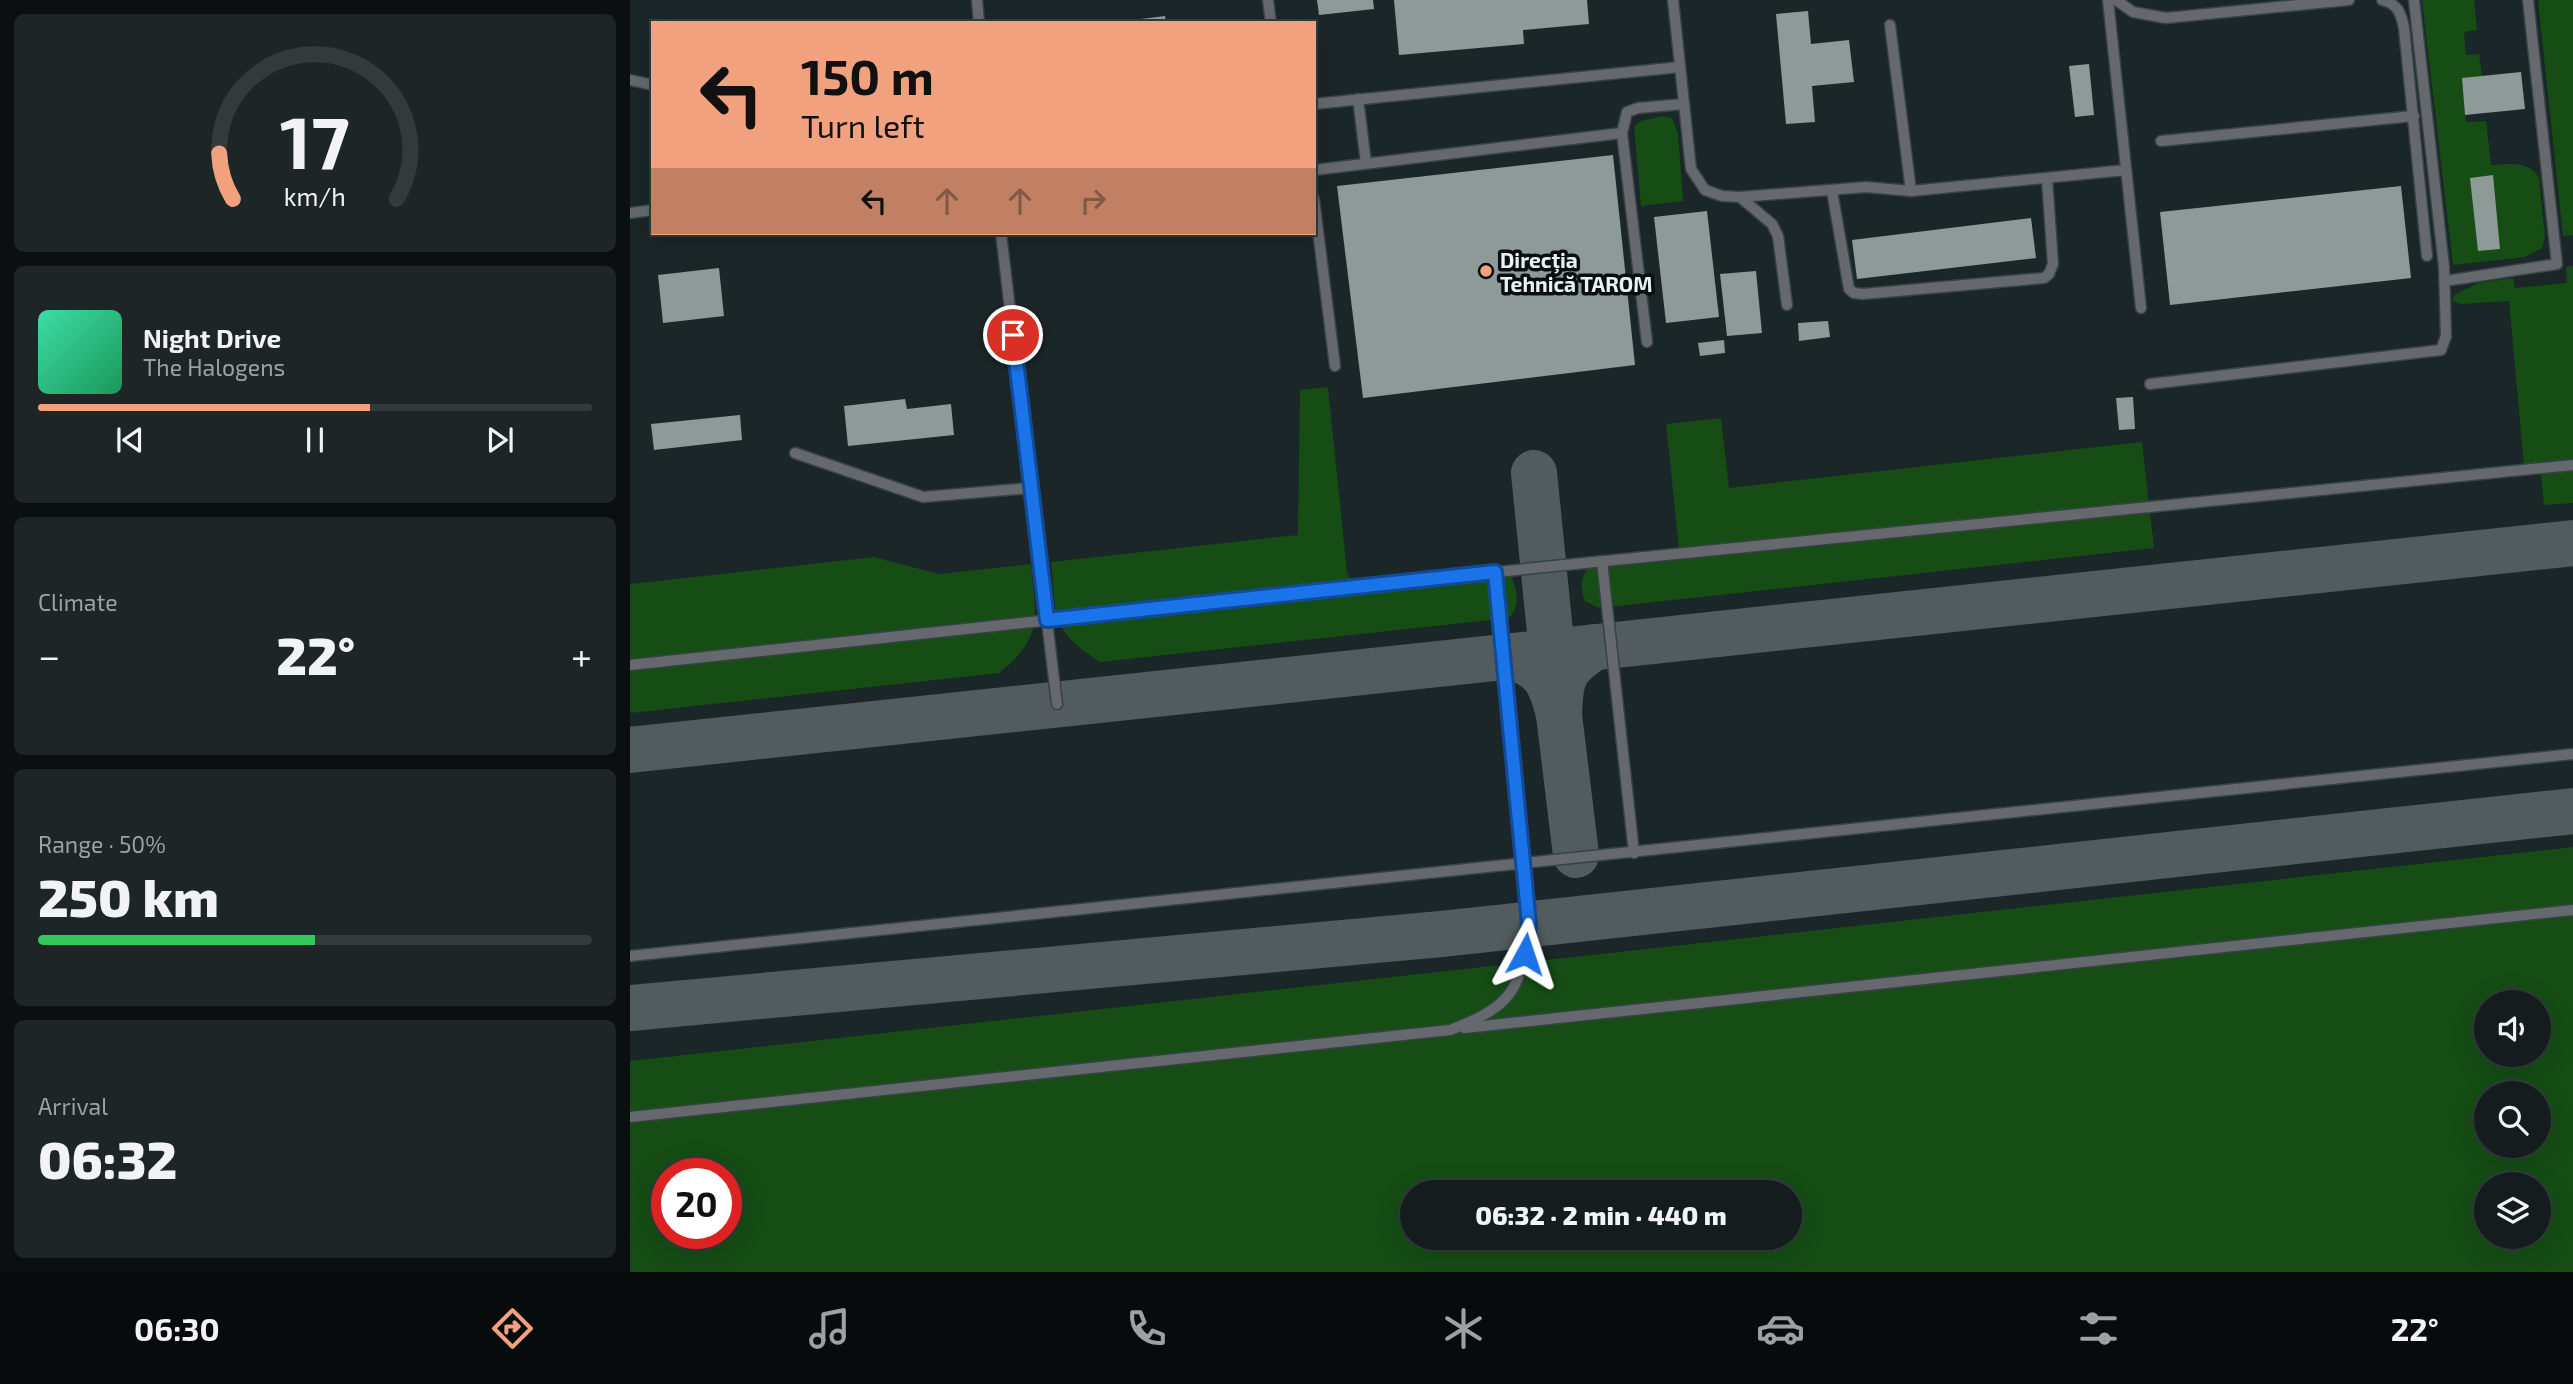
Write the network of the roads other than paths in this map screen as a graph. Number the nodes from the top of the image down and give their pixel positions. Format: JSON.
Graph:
{"nodes":[{"id":1,"x":977,"y":0,"type":"edge"},
{"id":2,"x":1268,"y":0,"type":"edge"},
{"id":3,"x":1672,"y":0,"type":"edge"},
{"id":4,"x":2108,"y":0,"type":"edge"},
{"id":5,"x":2116,"y":0,"type":"edge"},
{"id":6,"x":2349,"y":0,"type":"edge"},
{"id":7,"x":2382,"y":0,"type":"edge"},
{"id":8,"x":2414,"y":0,"type":"edge"},
{"id":9,"x":2528,"y":0,"type":"edge"},
{"id":10,"x":2277,"y":3,"type":"edge"},
{"id":11,"x":979,"y":21,"type":"edge"},
{"id":12,"x":1271,"y":21,"type":"edge"},
{"id":13,"x":1890,"y":24,"type":"dead end"},
{"id":14,"x":1680,"y":66,"type":"junction"},
{"id":15,"x":630,"y":80,"type":"edge"},
{"id":16,"x":651,"y":85,"type":"edge"},
{"id":17,"x":1358,"y":99,"type":"junction"},
{"id":18,"x":1316,"y":104,"type":"edge"},
{"id":19,"x":1684,"y":104,"type":"junction"},
{"id":20,"x":2414,"y":116,"type":"junction"},
{"id":21,"x":1622,"y":133,"type":"junction"},
{"id":22,"x":2161,"y":141,"type":"dead end"},
{"id":23,"x":1366,"y":163,"type":"junction"},
{"id":24,"x":1316,"y":170,"type":"edge"},
{"id":25,"x":2126,"y":170,"type":"junction"},
{"id":26,"x":2048,"y":179,"type":"junction"},
{"id":27,"x":1832,"y":191,"type":"junction"},
{"id":28,"x":1911,"y":191,"type":"junction"},
{"id":29,"x":1740,"y":197,"type":"junction"},
{"id":30,"x":651,"y":210,"type":"edge"},
{"id":31,"x":630,"y":213,"type":"edge"},
{"id":32,"x":1316,"y":215,"type":"edge"},
{"id":33,"x":1001,"y":235,"type":"edge"},
{"id":34,"x":2427,"y":256,"type":"dead end"},
{"id":35,"x":2445,"y":281,"type":"junction"},
{"id":36,"x":1787,"y":305,"type":"dead end"},
{"id":37,"x":2141,"y":308,"type":"dead end"},
{"id":38,"x":1647,"y":342,"type":"dead end"},
{"id":39,"x":1335,"y":366,"type":"dead end"},
{"id":40,"x":2150,"y":384,"type":"dead end"},
{"id":41,"x":795,"y":453,"type":"dead end"},
{"id":42,"x":2573,"y":465,"type":"edge"},
{"id":43,"x":1031,"y":488,"type":"junction"},
{"id":44,"x":1602,"y":561,"type":"junction"},
{"id":45,"x":1495,"y":572,"type":"junction"},
{"id":46,"x":1047,"y":620,"type":"junction"},
{"id":47,"x":630,"y":665,"type":"edge"},
{"id":48,"x":1057,"y":704,"type":"dead end"},
{"id":49,"x":2573,"y":754,"type":"edge"},
{"id":50,"x":1634,"y":853,"type":"junction"},
{"id":51,"x":1523,"y":864,"type":"junction"},
{"id":52,"x":2573,"y":910,"type":"edge"},
{"id":53,"x":630,"y":956,"type":"edge"},
{"id":54,"x":1450,"y":1030,"type":"junction"},
{"id":55,"x":630,"y":1117,"type":"edge"}],
"edges":[{"from":1,"to":11,"type":"lane"},
{"from":2,"to":12,"type":"lane"},
{"from":3,"to":14,"type":"lane"},
{"from":4,"to":25,"type":"lane"},
{"from":5,"to":10,"type":"lane"},
{"from":6,"to":10,"type":"lane"},
{"from":7,"to":20,"type":"lane"},
{"from":8,"to":35,"type":"lane"},
{"from":9,"to":35,"type":"lane"},
{"from":13,"to":28,"type":"lane"},
{"from":14,"to":17,"type":"lane"},
{"from":14,"to":19,"type":"lane"},
{"from":15,"to":16,"type":"lane"},
{"from":17,"to":18,"type":"lane"},
{"from":17,"to":23,"type":"lane"},
{"from":19,"to":21,"type":"lane"},
{"from":19,"to":29,"type":"lane"},
{"from":20,"to":22,"type":"lane"},
{"from":20,"to":34,"type":"lane"},
{"from":21,"to":23,"type":"lane"},
{"from":21,"to":38,"type":"lane"},
{"from":23,"to":24,"type":"lane"},
{"from":25,"to":26,"type":"lane"},
{"from":25,"to":37,"type":"lane"},
{"from":26,"to":27,"type":"lane"},
{"from":26,"to":28,"type":"lane"},
{"from":27,"to":28,"type":"lane"},
{"from":27,"to":29,"type":"lane"},
{"from":29,"to":36,"type":"lane"},
{"from":30,"to":31,"type":"lane"},
{"from":32,"to":39,"type":"lane"},
{"from":33,"to":43,"type":"lane"},
{"from":35,"to":40,"type":"lane"},
{"from":41,"to":43,"type":"lane"},
{"from":42,"to":44,"type":"lane"},
{"from":43,"to":46,"type":"lane"},
{"from":44,"to":45,"type":"lane"},
{"from":44,"to":50,"type":"lane"},
{"from":45,"to":46,"type":"lane"},
{"from":45,"to":51,"type":"lane"},
{"from":46,"to":47,"type":"lane"},
{"from":46,"to":48,"type":"lane"},
{"from":49,"to":50,"type":"lane"},
{"from":50,"to":51,"type":"lane"},
{"from":51,"to":53,"type":"lane"},
{"from":51,"to":54,"type":"lane"},
{"from":52,"to":54,"type":"lane"},
{"from":54,"to":55,"type":"lane"}]}
